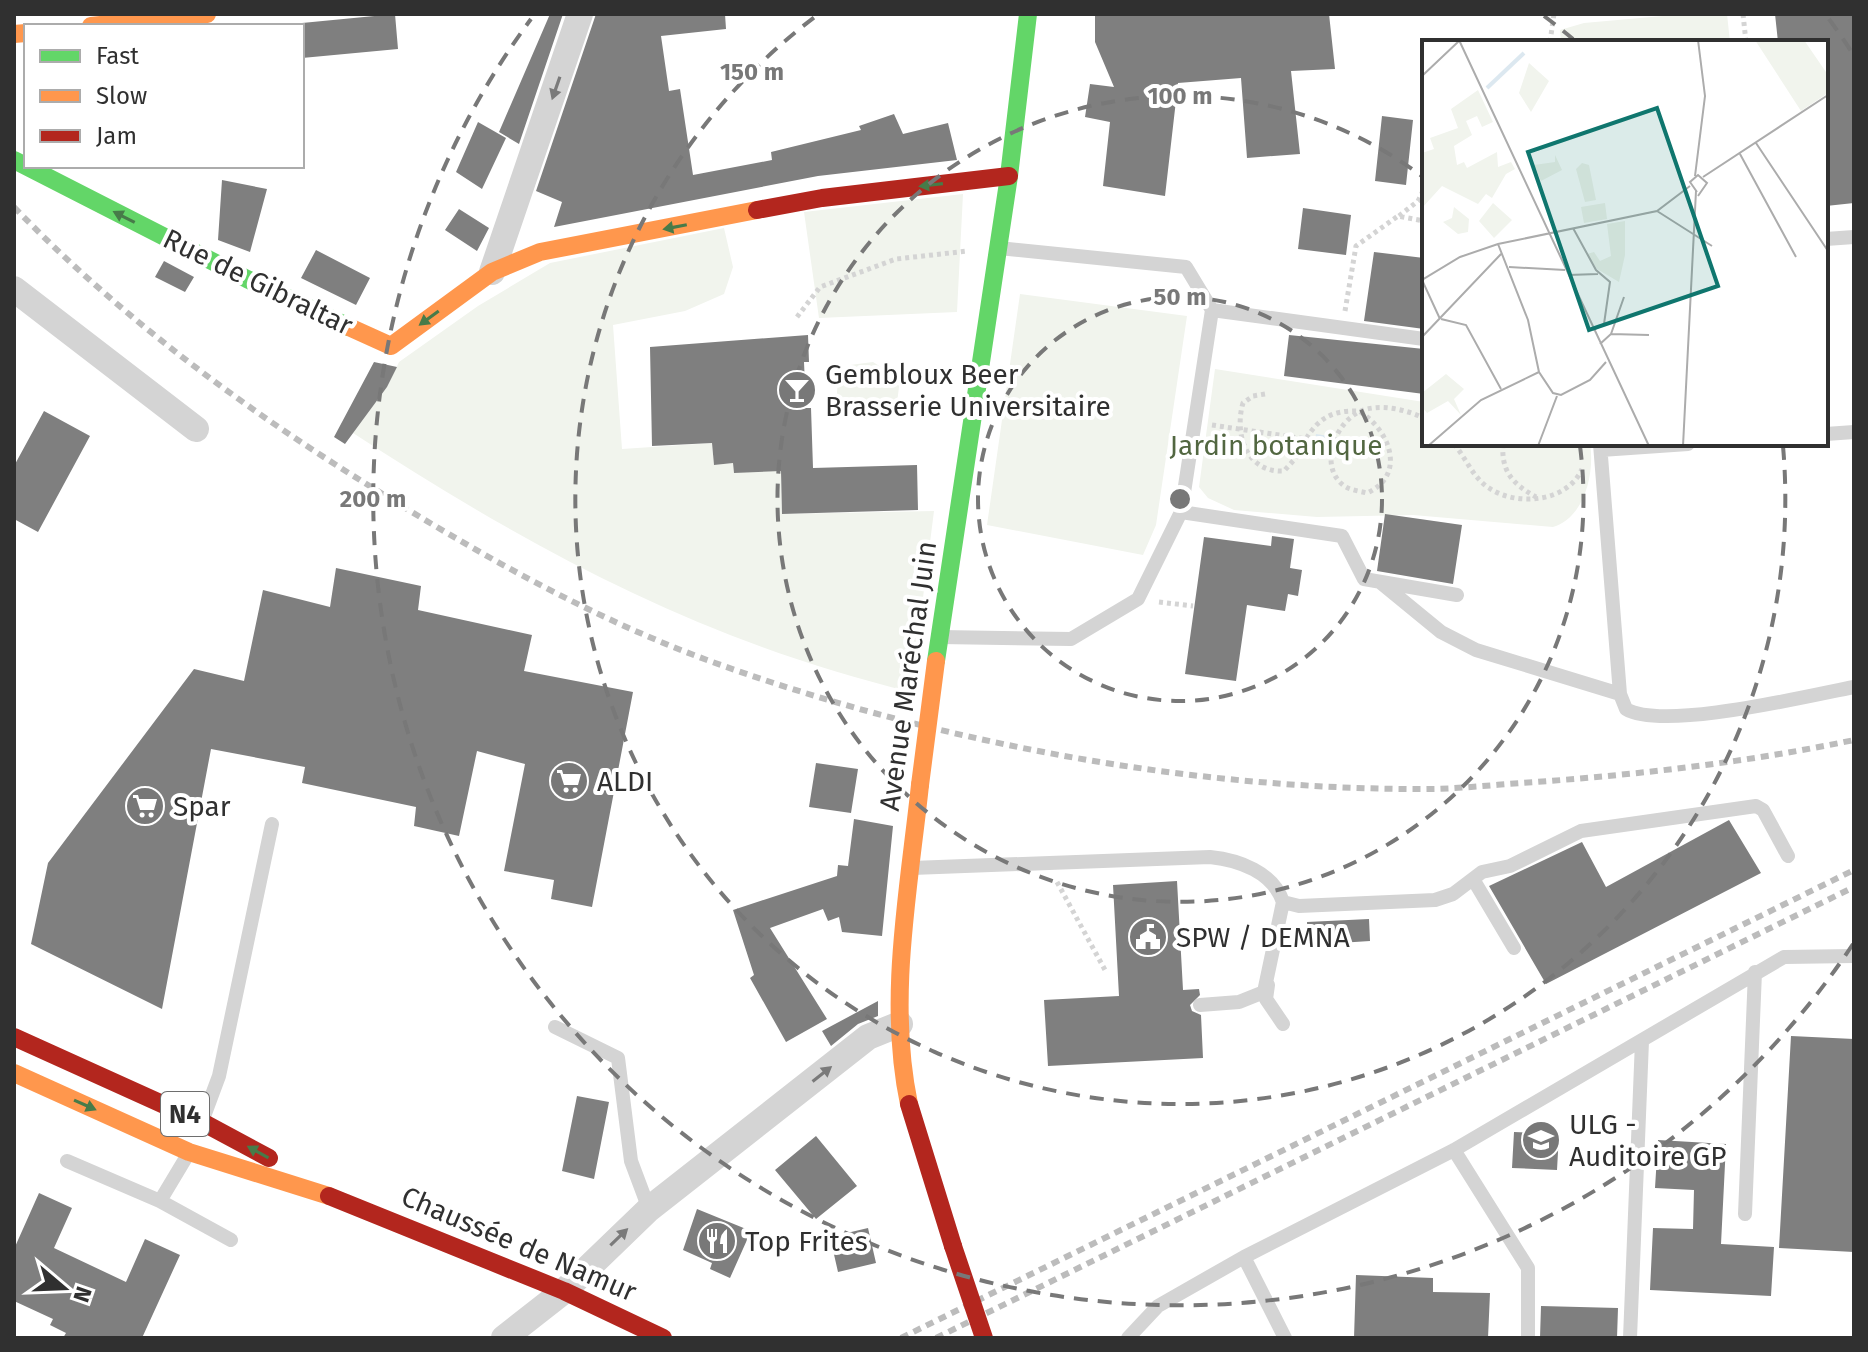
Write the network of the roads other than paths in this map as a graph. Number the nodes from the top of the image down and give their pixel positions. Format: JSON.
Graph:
{"nodes":[{"id":1,"x":207,"y":14,"type":"edge"},
{"id":2,"x":580,"y":14,"type":"edge"},
{"id":3,"x":1028,"y":14,"type":"edge"},
{"id":4,"x":110,"y":24,"type":"edge"},
{"id":5,"x":30,"y":168,"type":"edge"},
{"id":6,"x":1009,"y":176,"type":"junction"},
{"id":7,"x":1854,"y":237,"type":"edge"},
{"id":8,"x":1828,"y":239,"type":"edge"},
{"id":9,"x":998,"y":247,"type":"junction"},
{"id":10,"x":492,"y":272,"type":"junction"},
{"id":11,"x":14,"y":289,"type":"edge"},
{"id":12,"x":1212,"y":310,"type":"junction"},
{"id":13,"x":1422,"y":339,"type":"edge"},
{"id":14,"x":196,"y":429,"type":"dead end"},
{"id":15,"x":1854,"y":432,"type":"edge"},
{"id":16,"x":1828,"y":434,"type":"edge"},
{"id":17,"x":1630,"y":446,"type":"edge"},
{"id":18,"x":1601,"y":447,"type":"edge"},
{"id":19,"x":1181,"y":512,"type":"junction"},
{"id":20,"x":1380,"y":581,"type":"junction"},
{"id":21,"x":1457,"y":595,"type":"dead end"},
{"id":22,"x":940,"y":637,"type":"junction"},
{"id":23,"x":1854,"y":687,"type":"edge"},
{"id":24,"x":1620,"y":694,"type":"junction"},
{"id":25,"x":272,"y":824,"type":"dead end"},
{"id":26,"x":1788,"y":856,"type":"dead end"},
{"id":27,"x":912,"y":868,"type":"junction"},
{"id":28,"x":1473,"y":879,"type":"junction"},
{"id":29,"x":1283,"y":902,"type":"junction"},
{"id":30,"x":1514,"y":948,"type":"dead end"},
{"id":31,"x":1854,"y":956,"type":"edge"},
{"id":32,"x":1755,"y":972,"type":"junction"},
{"id":33,"x":1268,"y":985,"type":"junction"},
{"id":34,"x":1200,"y":1005,"type":"dead end"},
{"id":35,"x":900,"y":1024,"type":"junction"},
{"id":36,"x":1283,"y":1024,"type":"dead end"},
{"id":37,"x":555,"y":1027,"type":"dead end"},
{"id":38,"x":14,"y":1037,"type":"edge"},
{"id":39,"x":1642,"y":1041,"type":"junction"},
{"id":40,"x":14,"y":1073,"type":"edge"},
{"id":41,"x":196,"y":1137,"type":"junction"},
{"id":42,"x":1454,"y":1150,"type":"junction"},
{"id":43,"x":67,"y":1161,"type":"dead end"},
{"id":44,"x":160,"y":1201,"type":"junction"},
{"id":45,"x":351,"y":1203,"type":"junction"},
{"id":46,"x":649,"y":1209,"type":"junction"},
{"id":47,"x":1745,"y":1214,"type":"dead end"},
{"id":48,"x":231,"y":1240,"type":"dead end"},
{"id":49,"x":1244,"y":1257,"type":"junction"},
{"id":50,"x":564,"y":1291,"type":"junction"},
{"id":51,"x":504,"y":1338,"type":"edge"},
{"id":52,"x":663,"y":1338,"type":"edge"},
{"id":53,"x":984,"y":1338,"type":"edge"},
{"id":54,"x":1128,"y":1338,"type":"edge"},
{"id":55,"x":1285,"y":1338,"type":"edge"},
{"id":56,"x":1528,"y":1338,"type":"edge"},
{"id":57,"x":1630,"y":1338,"type":"edge"}],
"edges":[{"from":1,"to":4,"type":"street"},
{"from":2,"to":10,"type":"street","one_way":true},
{"from":3,"to":6,"type":"street","name":"Avenue Maréchal Juin"},
{"from":10,"to":5,"type":"street","name":"Rue de Gibraltar","one_way":true},
{"from":6,"to":9,"type":"street","name":"Avenue Maréchal Juin"},
{"from":6,"to":10,"type":"street","name":"Rue de Gibraltar","one_way":true},
{"from":7,"to":8,"type":"lane"},
{"from":9,"to":12,"type":"lane"},
{"from":9,"to":22,"type":"street","name":"Avenue Maréchal Juin"},
{"from":11,"to":14,"type":"street"},
{"from":12,"to":13,"type":"lane"},
{"from":12,"to":19,"type":"lane"},
{"from":15,"to":16,"type":"lane"},
{"from":17,"to":18,"type":"lane"},
{"from":18,"to":24,"type":"lane"},
{"from":19,"to":20,"type":"lane"},
{"from":19,"to":22,"type":"lane"},
{"from":20,"to":21,"type":"lane"},
{"from":20,"to":24,"type":"lane"},
{"from":22,"to":27,"type":"street","name":"Avenue Maréchal Juin","bridge":true},
{"from":23,"to":24,"type":"lane"},
{"from":25,"to":41,"type":"lane"},
{"from":26,"to":28,"type":"lane"},
{"from":27,"to":29,"type":"lane"},
{"from":27,"to":35,"type":"street","name":"Avenue Maréchal Juin"},
{"from":28,"to":29,"type":"lane"},
{"from":28,"to":30,"type":"lane"},
{"from":29,"to":33,"type":"lane"},
{"from":31,"to":32,"type":"lane"},
{"from":32,"to":39,"type":"lane"},
{"from":32,"to":47,"type":"lane"},
{"from":33,"to":34,"type":"lane"},
{"from":33,"to":36,"type":"lane"},
{"from":46,"to":35,"type":"street","one_way":true},
{"from":35,"to":53,"type":"street","name":"Avenue Maréchal Juin","bridge":true},
{"from":37,"to":46,"type":"lane"},
{"from":38,"to":41,"type":"street","name":"Chaussée de Namur","number":"N4"},
{"from":39,"to":42,"type":"lane"},
{"from":39,"to":57,"type":"lane"},
{"from":40,"to":41,"type":"street","name":"Chaussée de Namur","number":"N4","one_way":true},
{"from":41,"to":44,"type":"lane"},
{"from":45,"to":41,"type":"street","name":"Chaussée de Namur","number":"N4","one_way":true},
{"from":41,"to":45,"type":"street","name":"Chaussée de Namur","number":"N4"},
{"from":42,"to":49,"type":"lane"},
{"from":42,"to":56,"type":"lane"},
{"from":43,"to":44,"type":"lane"},
{"from":44,"to":48,"type":"lane"},
{"from":45,"to":50,"type":"street","name":"Chaussée de Namur","number":"N4"},
{"from":50,"to":46,"type":"street","one_way":true},
{"from":49,"to":54,"type":"lane"},
{"from":49,"to":55,"type":"lane"},
{"from":50,"to":51,"type":"street"},
{"from":50,"to":52,"type":"street","name":"Chaussée de Namur","number":"N4"}]}
